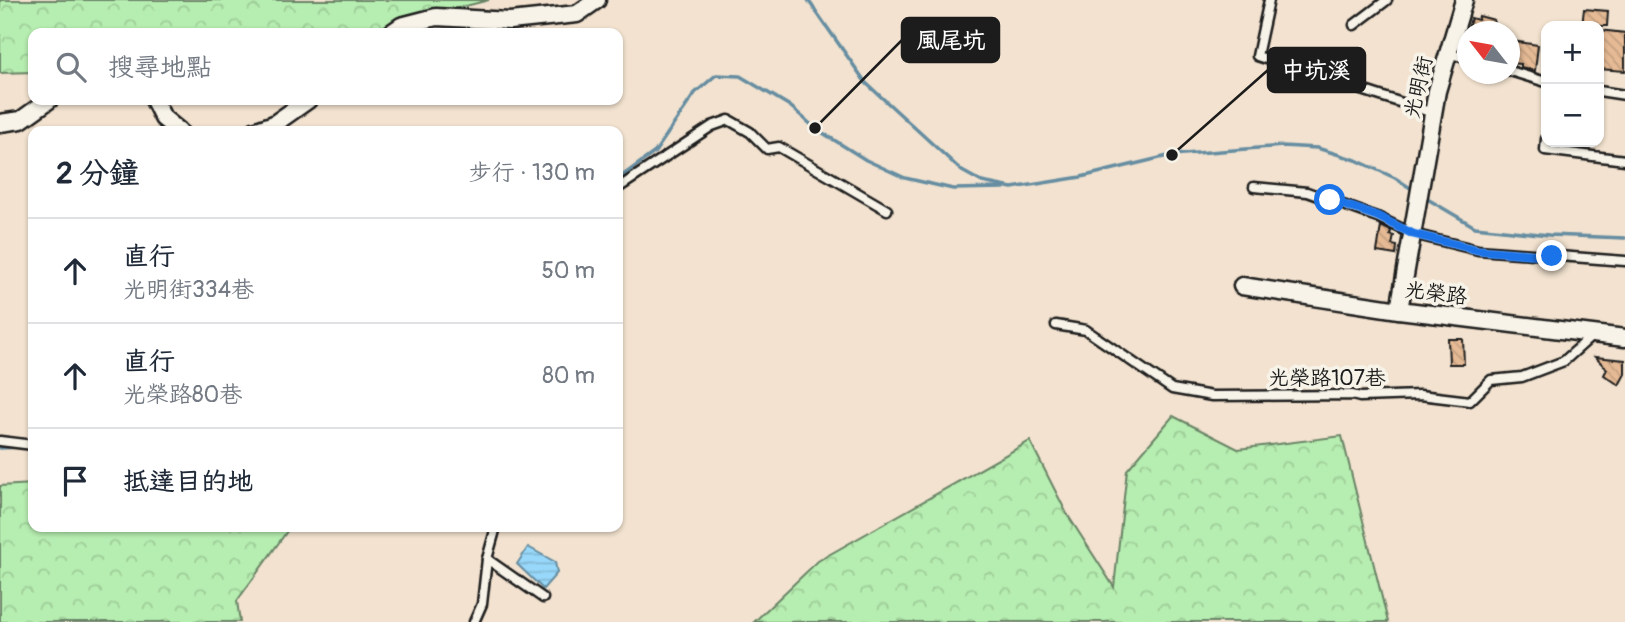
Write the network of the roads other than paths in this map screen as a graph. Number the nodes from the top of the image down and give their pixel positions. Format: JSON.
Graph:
{"nodes":[{"id":1,"x":597,"y":0,"type":"edge"},
{"id":2,"x":1269,"y":0,"type":"edge"},
{"id":3,"x":1387,"y":0,"type":"edge"},
{"id":4,"x":1462,"y":1,"type":"edge"},
{"id":5,"x":1354,"y":25,"type":"dead end"},
{"id":6,"x":398,"y":28,"type":"edge"},
{"id":7,"x":1448,"y":53,"type":"junction"},
{"id":8,"x":1457,"y":56,"type":"edge"},
{"id":9,"x":1520,"y":74,"type":"edge"},
{"id":10,"x":1541,"y":80,"type":"edge"},
{"id":11,"x":1604,"y":92,"type":"edge"},
{"id":12,"x":1625,"y":94,"type":"edge"},
{"id":13,"x":41,"y":105,"type":"edge"},
{"id":14,"x":156,"y":105,"type":"edge"},
{"id":15,"x":302,"y":105,"type":"edge"},
{"id":16,"x":1433,"y":113,"type":"junction"},
{"id":17,"x":0,"y":123,"type":"edge"},
{"id":18,"x":173,"y":126,"type":"edge"},
{"id":19,"x":277,"y":126,"type":"edge"},
{"id":20,"x":1545,"y":147,"type":"edge"},
{"id":21,"x":1625,"y":160,"type":"edge"},
{"id":22,"x":623,"y":185,"type":"edge"},
{"id":23,"x":1254,"y":187,"type":"dead end"},
{"id":24,"x":887,"y":210,"type":"dead end"},
{"id":25,"x":1413,"y":234,"type":"junction"},
{"id":26,"x":1625,"y":261,"type":"edge"},
{"id":27,"x":1242,"y":286,"type":"dead end"},
{"id":28,"x":1399,"y":310,"type":"junction"},
{"id":29,"x":1056,"y":325,"type":"dead end"},
{"id":30,"x":1595,"y":333,"type":"junction"},
{"id":31,"x":1625,"y":338,"type":"edge"},
{"id":32,"x":0,"y":441,"type":"edge"},
{"id":33,"x":28,"y":444,"type":"edge"},
{"id":34,"x":494,"y":532,"type":"edge"},
{"id":35,"x":486,"y":559,"type":"junction"},
{"id":36,"x":542,"y":598,"type":"dead end"},
{"id":37,"x":474,"y":622,"type":"edge"}],
"edges":[{"from":1,"to":6,"type":"street"},
{"from":2,"to":16,"type":"lane"},
{"from":3,"to":5,"type":"lane"},
{"from":4,"to":7,"type":"street","name":"光明街"},
{"from":7,"to":8,"type":"lane"},
{"from":7,"to":16,"type":"street","name":"光明街"},
{"from":9,"to":10,"type":"lane"},
{"from":11,"to":12,"type":"lane"},
{"from":13,"to":17,"type":"street"},
{"from":14,"to":18,"type":"street"},
{"from":15,"to":19,"type":"street"},
{"from":16,"to":25,"type":"street","name":"光明街"},
{"from":20,"to":21,"type":"lane"},
{"from":22,"to":24,"type":"lane"},
{"from":23,"to":25,"type":"lane"},
{"from":25,"to":26,"type":"lane"},
{"from":25,"to":28,"type":"street"},
{"from":27,"to":28,"type":"street","name":"光榮路"},
{"from":28,"to":30,"type":"street","name":"光榮路"},
{"from":29,"to":30,"type":"lane","name":"光榮路107巷"},
{"from":30,"to":31,"type":"street","name":"光榮路"},
{"from":32,"to":33,"type":"lane"},
{"from":34,"to":35,"type":"lane"},
{"from":35,"to":36,"type":"lane"},
{"from":35,"to":37,"type":"lane"}]}
